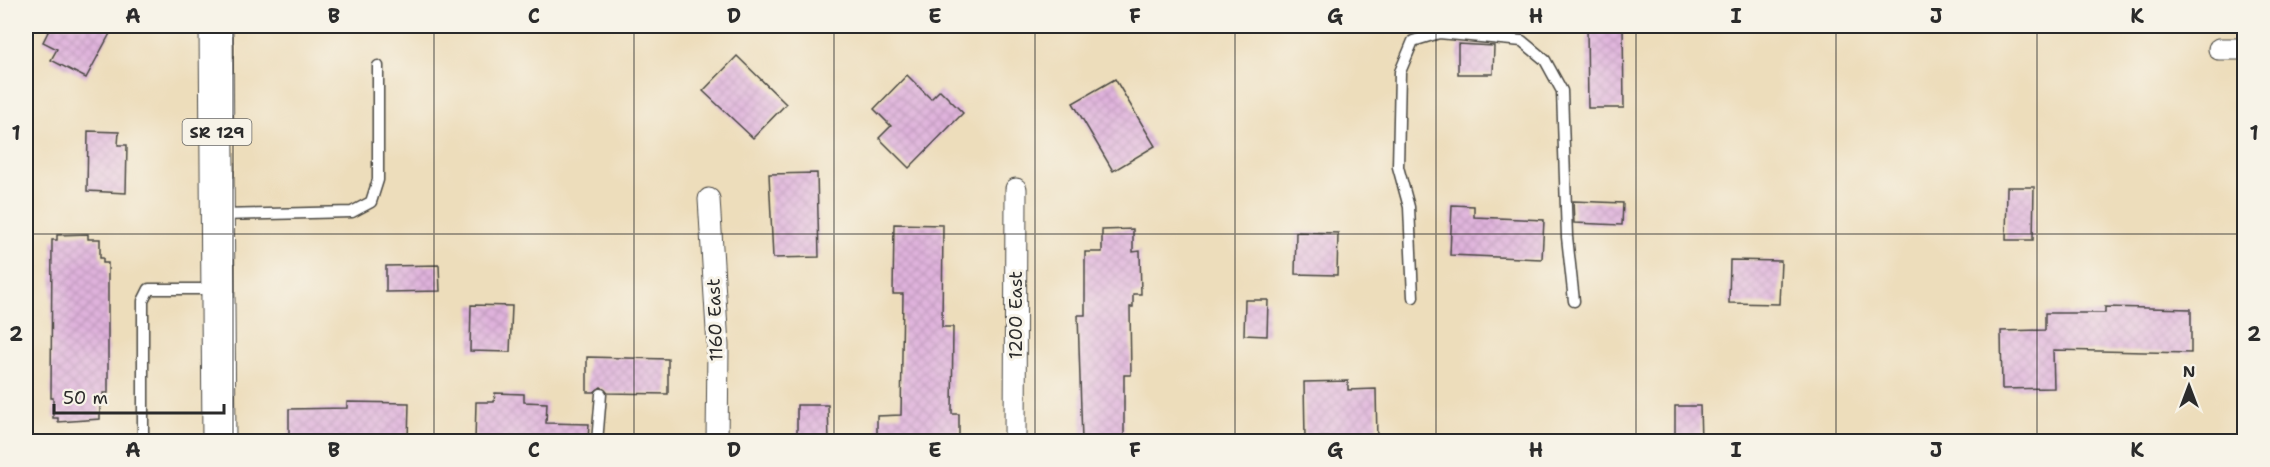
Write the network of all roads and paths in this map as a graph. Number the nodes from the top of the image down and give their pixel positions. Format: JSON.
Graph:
{"nodes":[{"id":1,"x":216,"y":26,"type":"edge"},
{"id":2,"x":2219,"y":49,"type":"dead end"},
{"id":3,"x":2244,"y":49,"type":"edge"},
{"id":4,"x":378,"y":66,"type":"dead end"},
{"id":5,"x":1016,"y":189,"type":"dead end"},
{"id":6,"x":710,"y":199,"type":"dead end"},
{"id":7,"x":217,"y":215,"type":"junction"},
{"id":8,"x":218,"y":289,"type":"junction"},
{"id":9,"x":1413,"y":297,"type":"dead end"},
{"id":10,"x":1574,"y":301,"type":"dead end"},
{"id":11,"x":601,"y":394,"type":"dead end"},
{"id":12,"x":143,"y":441,"type":"edge"},
{"id":13,"x":219,"y":441,"type":"edge"},
{"id":14,"x":597,"y":441,"type":"edge"},
{"id":15,"x":717,"y":441,"type":"edge"},
{"id":16,"x":1015,"y":441,"type":"edge"}],
"edges":[{"from":1,"to":7,"type":"main road","number":"SR 129"},
{"from":2,"to":3,"type":"street"},
{"from":4,"to":7,"type":"lane"},
{"from":5,"to":16,"type":"street","name":"1200 East"},
{"from":6,"to":15,"type":"street","name":"1160 East"},
{"from":7,"to":8,"type":"main road","number":"SR 129"},
{"from":8,"to":12,"type":"lane"},
{"from":8,"to":13,"type":"main road","number":"SR 129"},
{"from":9,"to":10,"type":"lane"},
{"from":11,"to":14,"type":"lane"}]}
